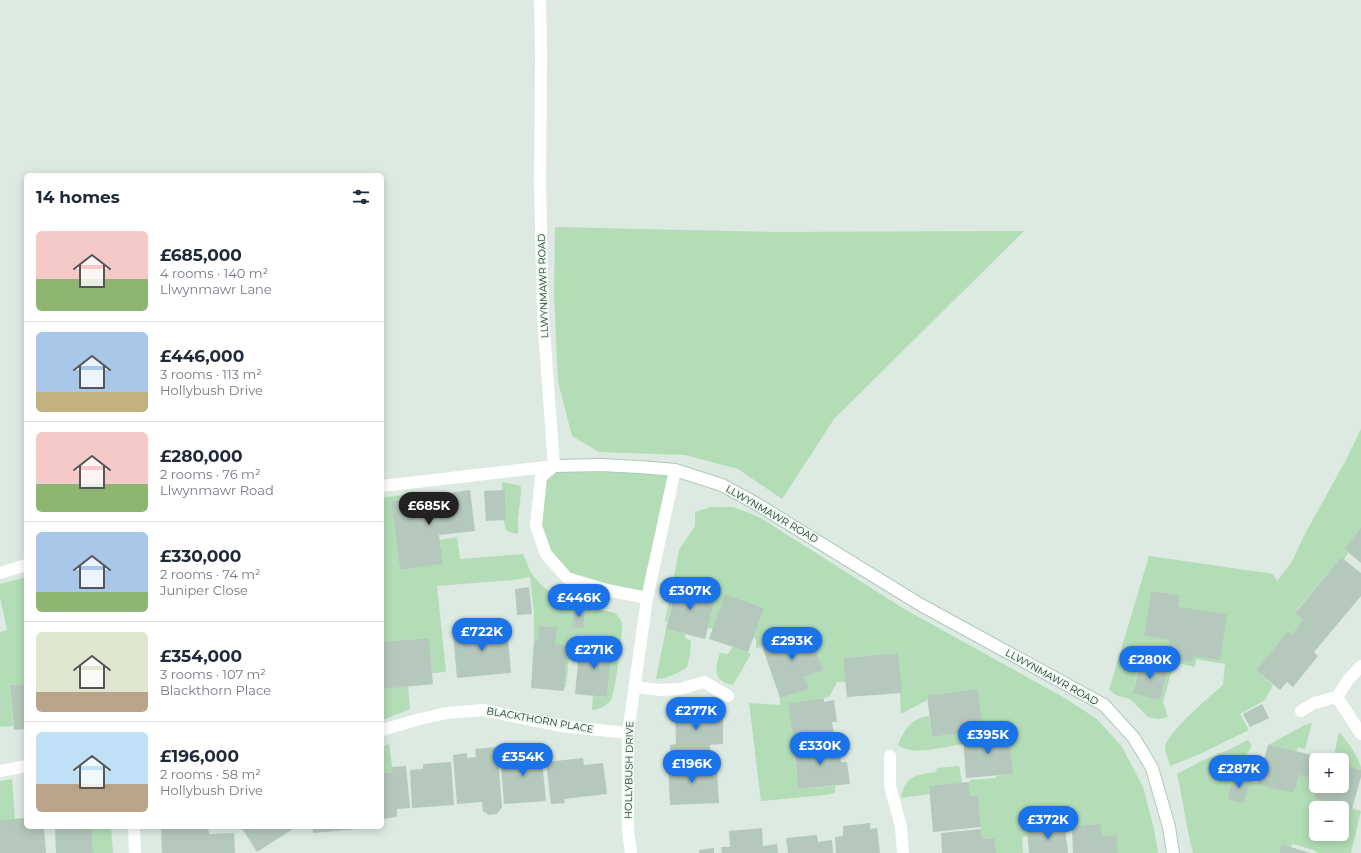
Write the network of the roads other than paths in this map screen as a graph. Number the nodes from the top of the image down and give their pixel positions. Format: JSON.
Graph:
{"nodes":[{"id":1,"x":540,"y":0,"type":"edge"},
{"id":2,"x":554,"y":466,"type":"junction"},
{"id":3,"x":675,"y":470,"type":"junction"},
{"id":4,"x":384,"y":486,"type":"edge"},
{"id":5,"x":24,"y":566,"type":"edge"},
{"id":6,"x":0,"y":573,"type":"edge"},
{"id":7,"x":647,"y":598,"type":"junction"},
{"id":8,"x":1361,"y":666,"type":"edge"},
{"id":9,"x":635,"y":687,"type":"junction"},
{"id":10,"x":728,"y":696,"type":"dead end"},
{"id":11,"x":1337,"y":697,"type":"junction"},
{"id":12,"x":1301,"y":711,"type":"dead end"},
{"id":13,"x":384,"y":729,"type":"edge"},
{"id":14,"x":628,"y":733,"type":"junction"},
{"id":15,"x":1361,"y":734,"type":"edge"},
{"id":16,"x":890,"y":756,"type":"dead end"},
{"id":17,"x":24,"y":766,"type":"edge"},
{"id":18,"x":0,"y":771,"type":"edge"},
{"id":19,"x":134,"y":829,"type":"edge"},
{"id":20,"x":135,"y":853,"type":"edge"},
{"id":21,"x":630,"y":853,"type":"edge"},
{"id":22,"x":903,"y":853,"type":"edge"},
{"id":23,"x":1173,"y":853,"type":"edge"}],
"edges":[{"from":1,"to":2,"type":"street","name":"LLWYNMAWR ROAD"},
{"from":2,"to":3,"type":"street","name":"LLWYNMAWR ROAD"},
{"from":2,"to":4,"type":"street"},
{"from":2,"to":7,"type":"street"},
{"from":3,"to":7,"type":"street","name":"HOLLYBUSH DRIVE"},
{"from":3,"to":23,"type":"street","name":"LLWYNMAWR ROAD"},
{"from":5,"to":6,"type":"street"},
{"from":7,"to":9,"type":"street","name":"HOLLYBUSH DRIVE"},
{"from":8,"to":11,"type":"street"},
{"from":9,"to":10,"type":"street"},
{"from":9,"to":14,"type":"street","name":"HOLLYBUSH DRIVE"},
{"from":11,"to":12,"type":"street"},
{"from":11,"to":15,"type":"street"},
{"from":13,"to":14,"type":"street","name":"BLACKTHORN PLACE"},
{"from":14,"to":21,"type":"street","name":"HOLLYBUSH DRIVE"},
{"from":16,"to":22,"type":"street"},
{"from":17,"to":18,"type":"street"},
{"from":19,"to":20,"type":"street"}]}
